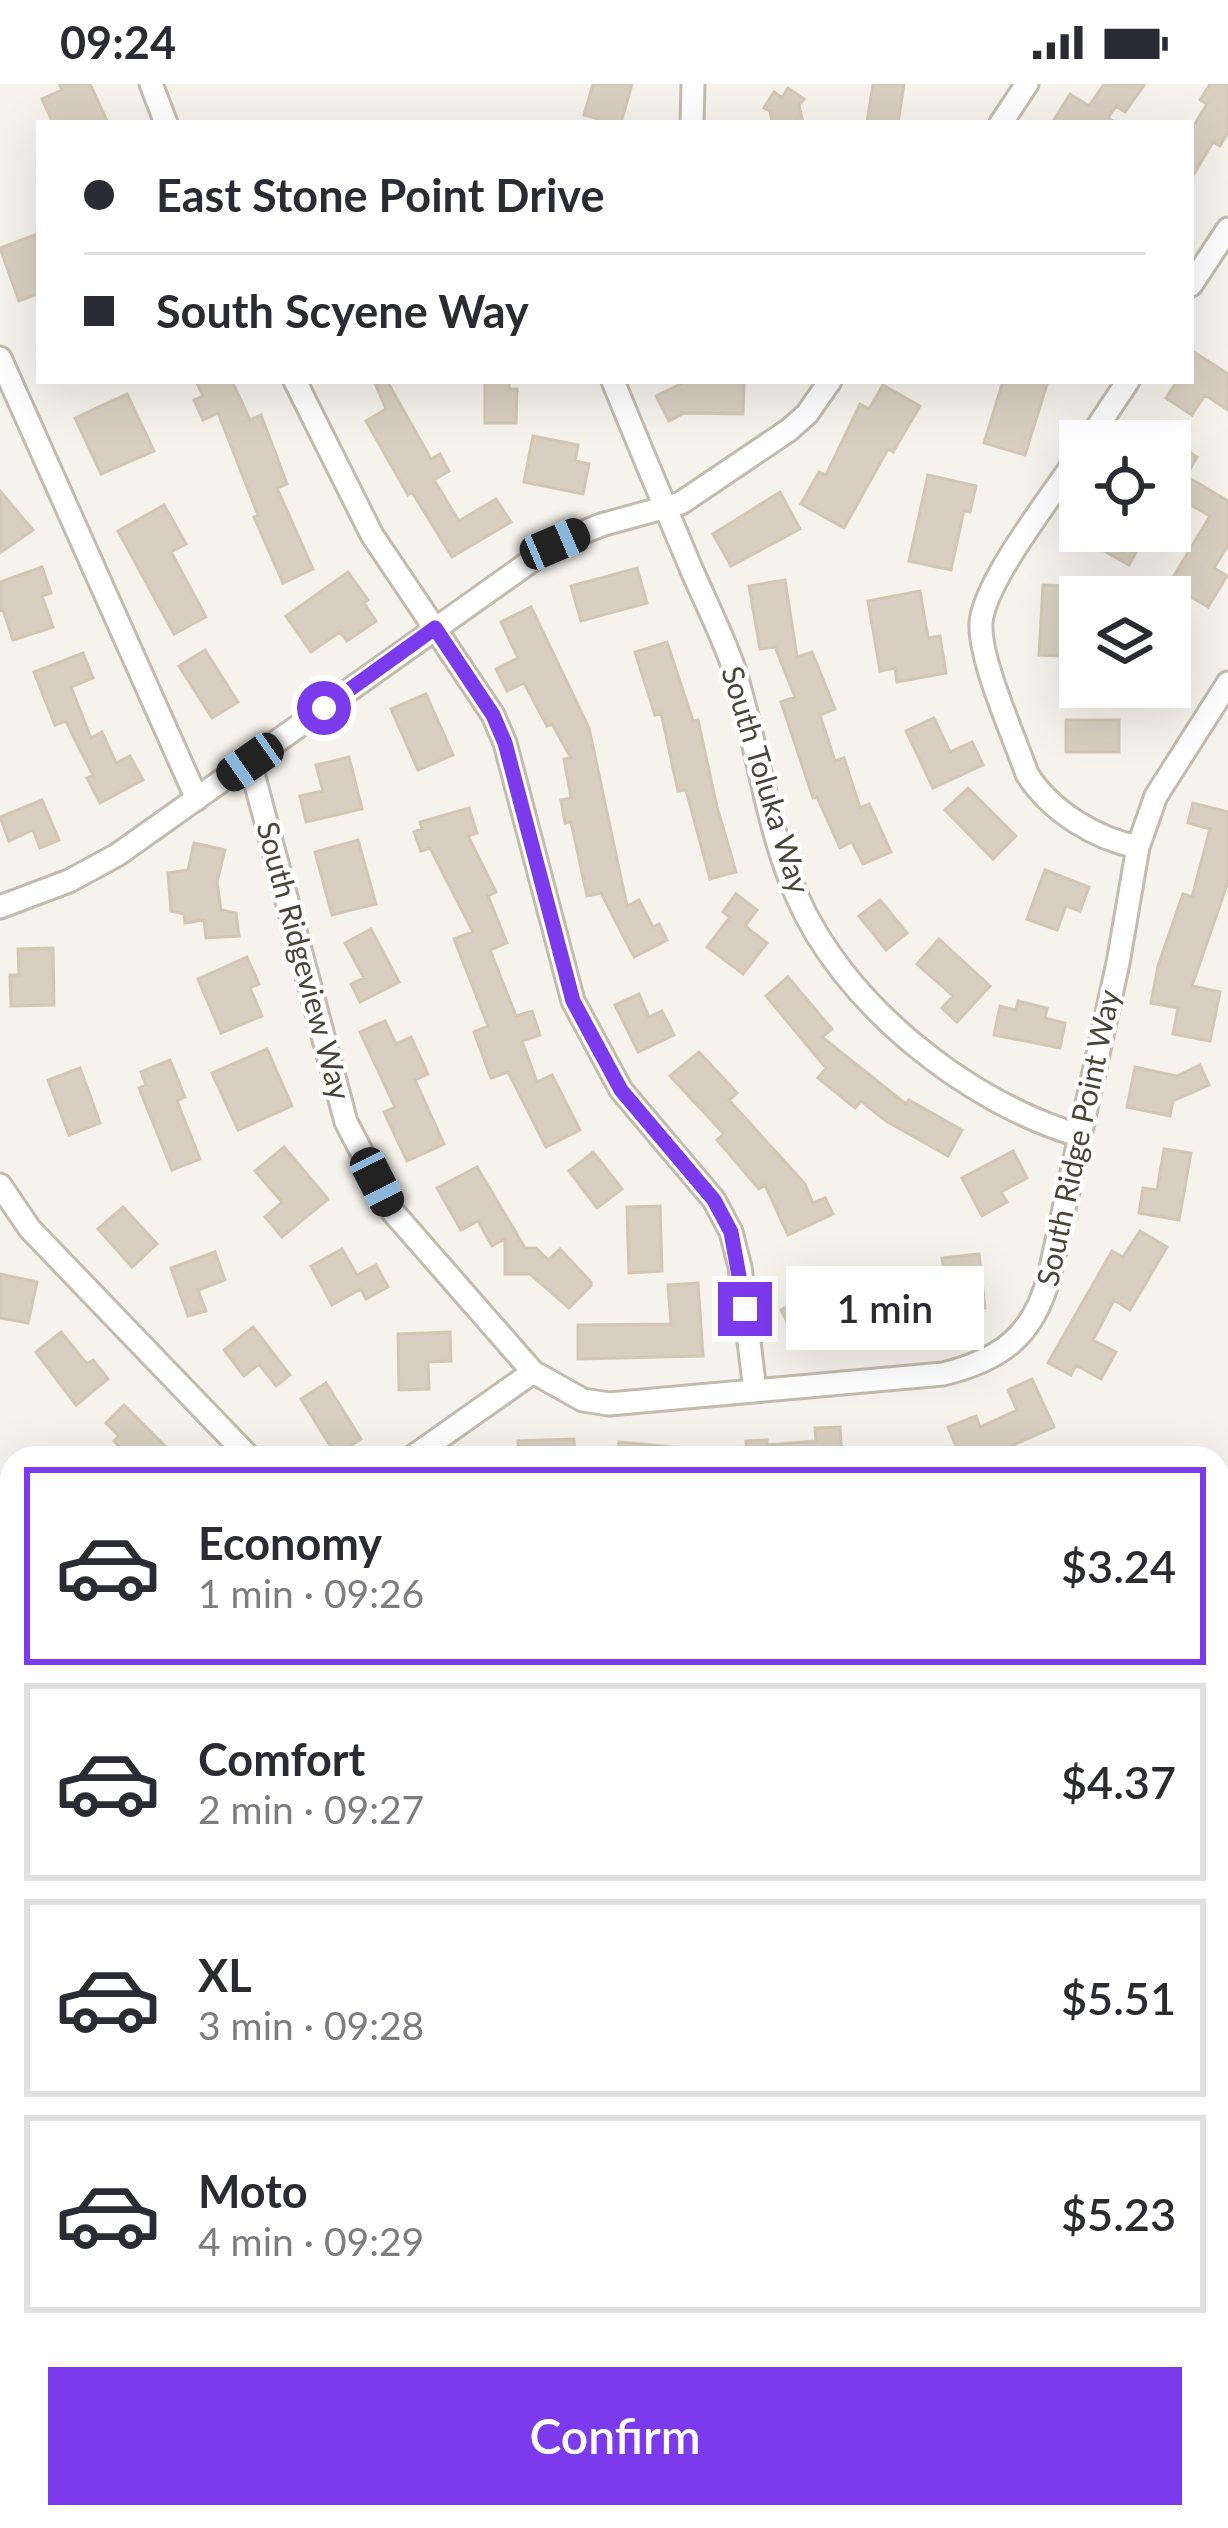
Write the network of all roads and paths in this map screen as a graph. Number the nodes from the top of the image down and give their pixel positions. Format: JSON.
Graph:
{"nodes":[{"id":1,"x":151,"y":84,"type":"edge"},
{"id":2,"x":693,"y":84,"type":"edge"},
{"id":3,"x":1027,"y":84,"type":"edge"},
{"id":4,"x":165,"y":120,"type":"edge"},
{"id":5,"x":692,"y":120,"type":"edge"},
{"id":6,"x":1003,"y":120,"type":"edge"},
{"id":7,"x":1228,"y":229,"type":"edge"},
{"id":8,"x":1194,"y":280,"type":"edge"},
{"id":9,"x":0,"y":358,"type":"edge"},
{"id":10,"x":296,"y":384,"type":"edge"},
{"id":11,"x":614,"y":384,"type":"edge"},
{"id":12,"x":828,"y":384,"type":"edge"},
{"id":13,"x":1126,"y":384,"type":"edge"},
{"id":14,"x":1102,"y":420,"type":"edge"},
{"id":15,"x":1059,"y":486,"type":"edge"},
{"id":16,"x":666,"y":509,"type":"junction"},
{"id":17,"x":435,"y":628,"type":"junction"},
{"id":18,"x":1228,"y":683,"type":"edge"},
{"id":19,"x":250,"y":762,"type":"junction"},
{"id":20,"x":197,"y":799,"type":"junction"},
{"id":21,"x":1138,"y":847,"type":"junction"},
{"id":22,"x":0,"y":907,"type":"edge"},
{"id":23,"x":1078,"y":1135,"type":"junction"},
{"id":24,"x":0,"y":1185,"type":"edge"},
{"id":25,"x":533,"y":1372,"type":"junction"},
{"id":26,"x":755,"y":1391,"type":"junction"},
{"id":27,"x":238,"y":1446,"type":"edge"},
{"id":28,"x":428,"y":1446,"type":"edge"}],
"edges":[{"from":1,"to":4,"type":"street"},
{"from":2,"to":5,"type":"street"},
{"from":3,"to":6,"type":"street"},
{"from":7,"to":8,"type":"street"},
{"from":9,"to":20,"type":"street"},
{"from":10,"to":17,"type":"street"},
{"from":11,"to":16,"type":"street","name":"South Toluka Way"},
{"from":12,"to":16,"type":"street"},
{"from":13,"to":14,"type":"street"},
{"from":15,"to":21,"type":"street"},
{"from":16,"to":17,"type":"street"},
{"from":16,"to":23,"type":"street","name":"South Toluka Way"},
{"from":17,"to":19,"type":"street"},
{"from":17,"to":26,"type":"street"},
{"from":18,"to":21,"type":"street","name":"South Ridge Point Way"},
{"from":19,"to":20,"type":"street"},
{"from":19,"to":25,"type":"street","name":"South Ridgeview Way"},
{"from":20,"to":22,"type":"street"},
{"from":21,"to":23,"type":"street","name":"South Ridge Point Way"},
{"from":23,"to":26,"type":"street","name":"South Ridge Point Way"},
{"from":24,"to":27,"type":"street"},
{"from":25,"to":26,"type":"street","name":"South Ridgeview Way"},
{"from":25,"to":28,"type":"street"}]}
